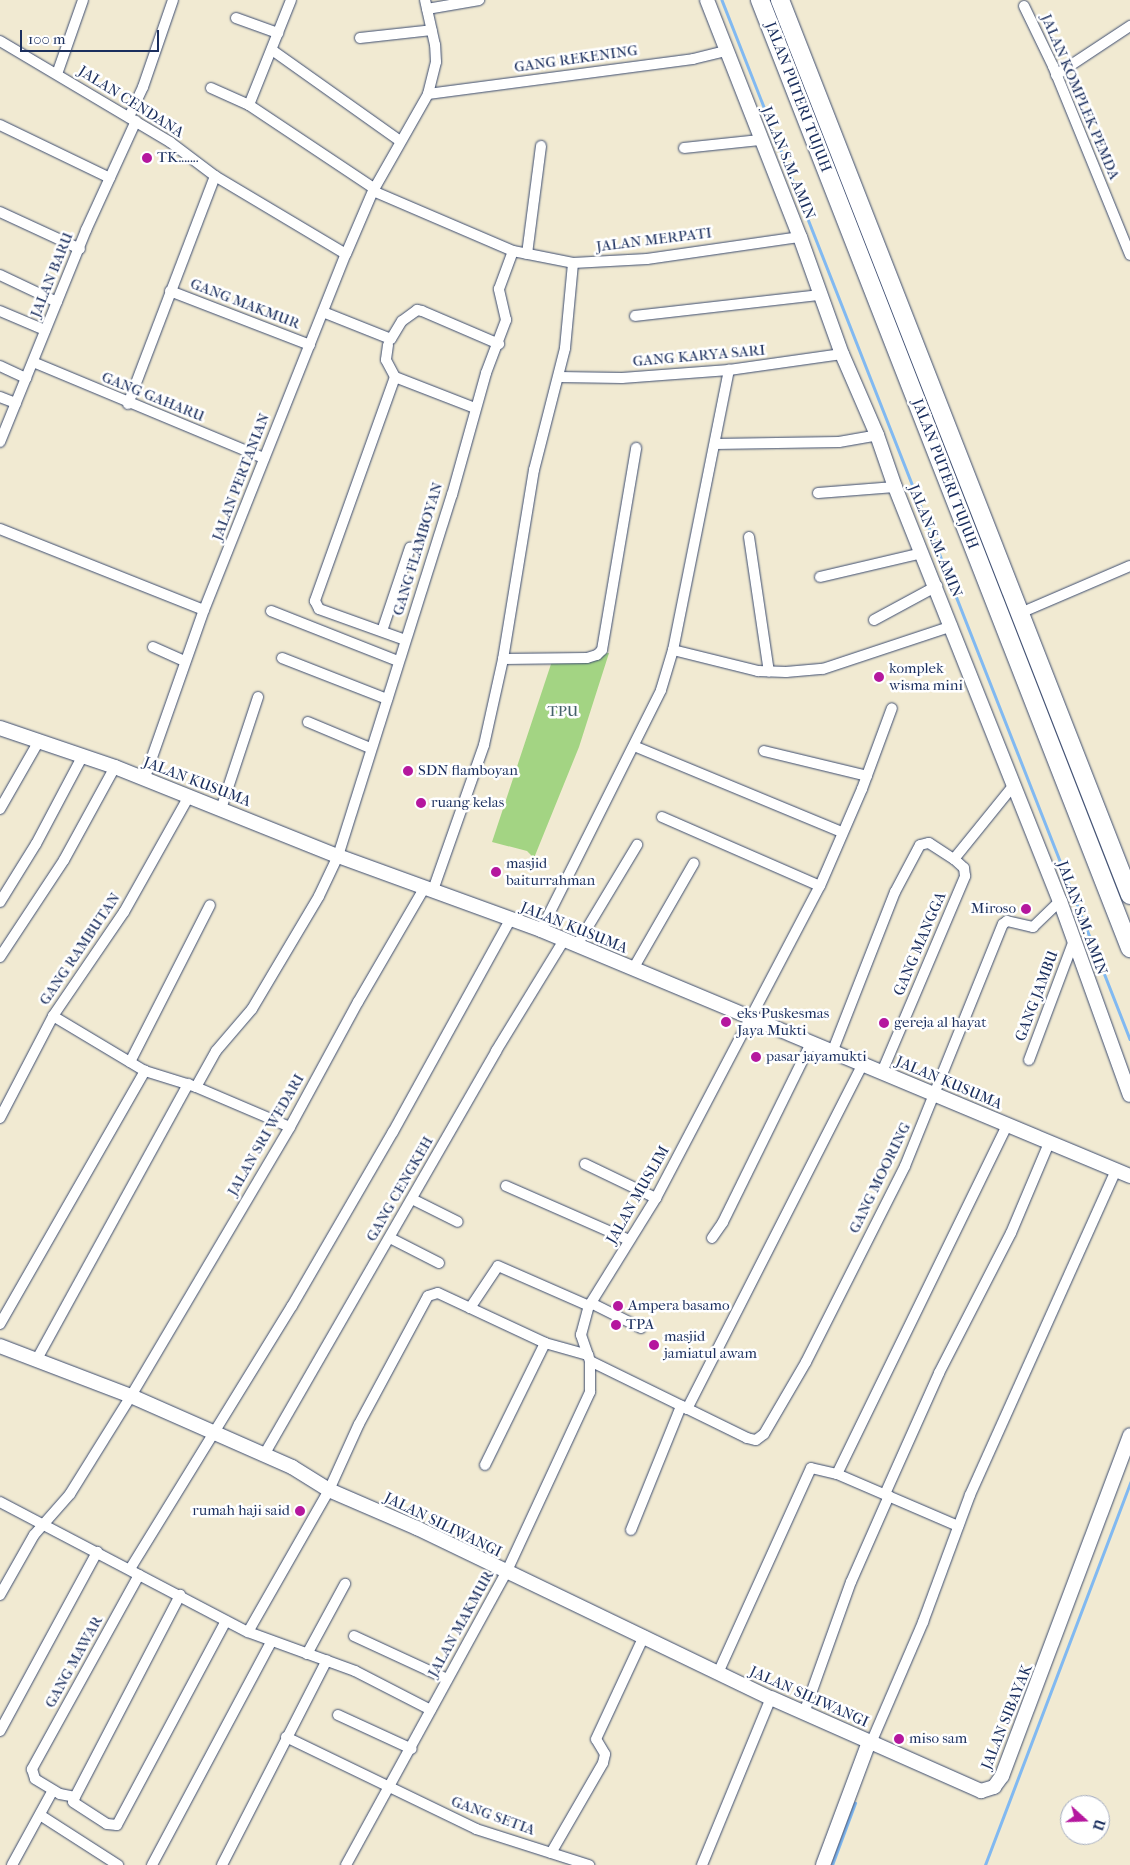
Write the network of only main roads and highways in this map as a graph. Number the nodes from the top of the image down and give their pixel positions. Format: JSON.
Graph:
{"nodes":[{"id":1,"x":760,"y":0,"type":"edge"},
{"id":2,"x":780,"y":0,"type":"edge"},
{"id":3,"x":876,"y":245,"type":"junction"},
{"id":4,"x":859,"y":252,"type":"junction"},
{"id":5,"x":1130,"y":895,"type":"edge"},
{"id":6,"x":1130,"y":948,"type":"edge"}],
"edges":[{"from":1,"to":4,"type":"highway","name":"JALAN PUTERI TUJUH"},
{"from":2,"to":3,"type":"highway","name":"JALAN PUTERI TUJUH"},
{"from":3,"to":4,"type":"highway"},
{"from":3,"to":5,"type":"highway","name":"JALAN PUTERI TUJUH"},
{"from":4,"to":6,"type":"highway","name":"JALAN PUTERI TUJUH"}]}
